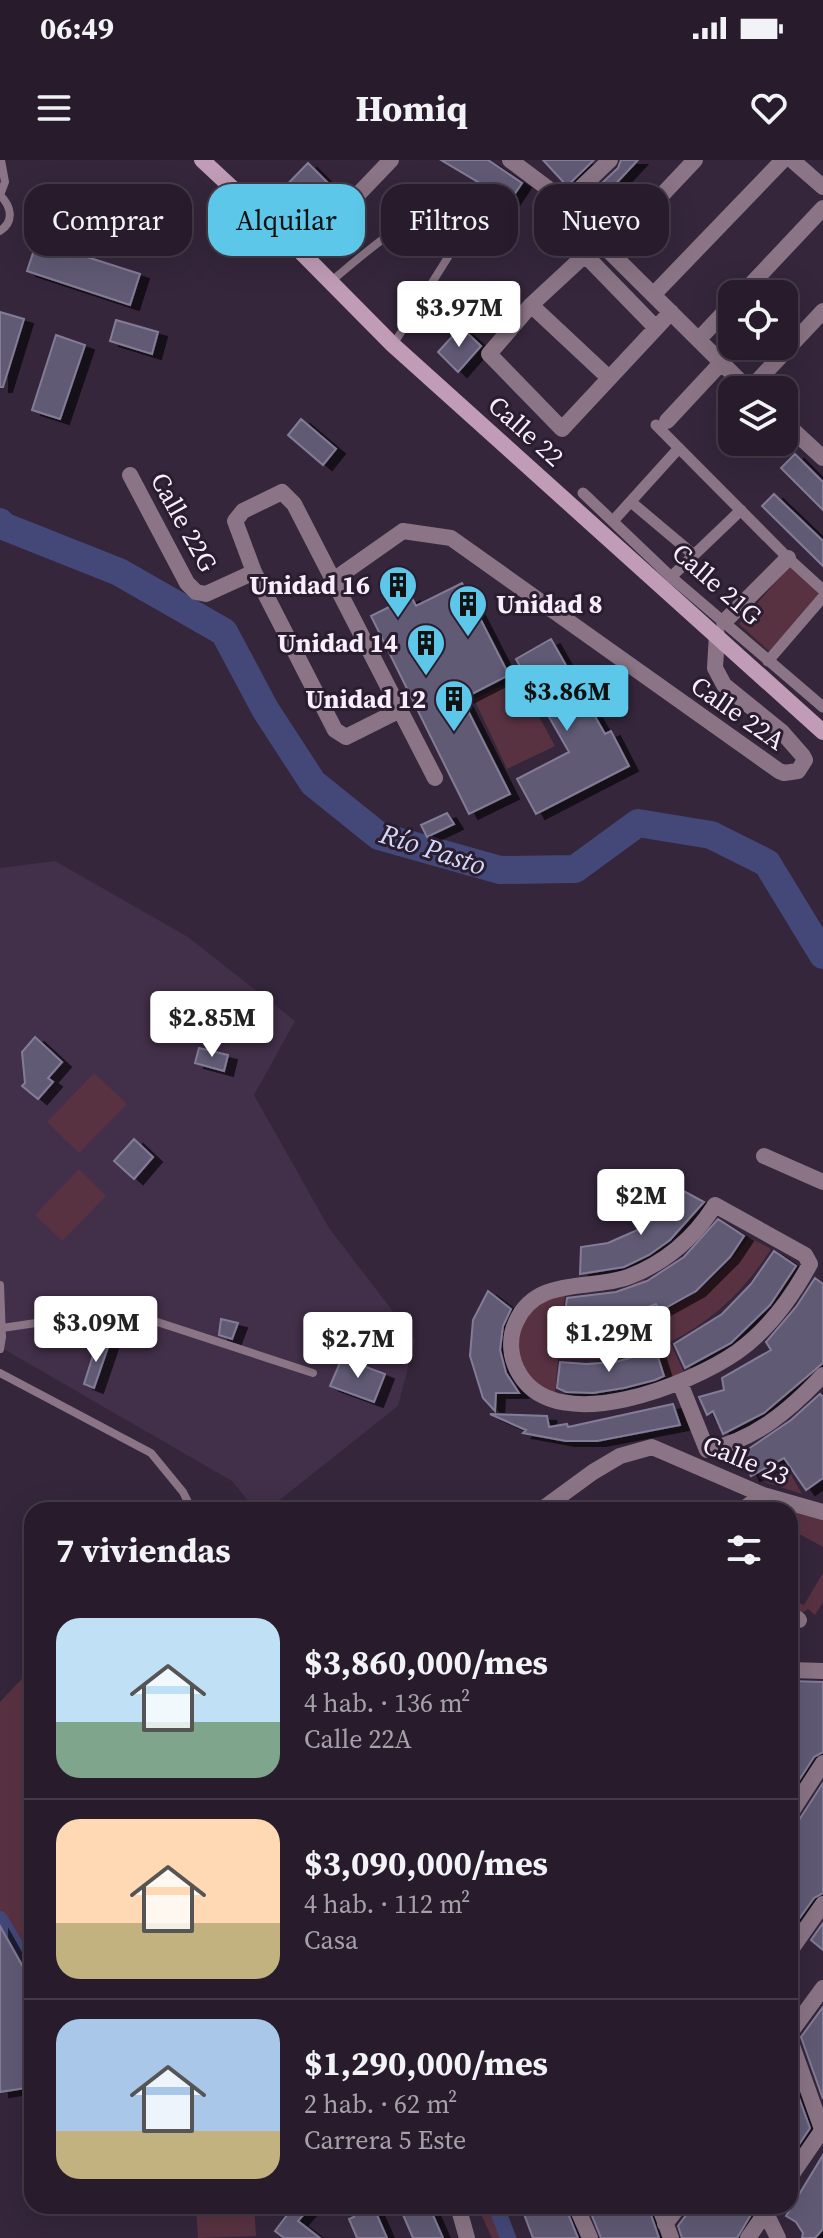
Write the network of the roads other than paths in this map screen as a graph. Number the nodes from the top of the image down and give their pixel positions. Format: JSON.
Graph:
{"nodes":[{"id":1,"x":1,"y":160,"type":"edge"},
{"id":2,"x":202,"y":160,"type":"edge"},
{"id":3,"x":391,"y":160,"type":"edge"},
{"id":4,"x":610,"y":160,"type":"edge"},
{"id":5,"x":695,"y":160,"type":"edge"},
{"id":6,"x":783,"y":160,"type":"edge"},
{"id":7,"x":792,"y":160,"type":"edge"},
{"id":8,"x":519,"y":162,"type":"edge"},
{"id":9,"x":228,"y":184,"type":"edge"},
{"id":10,"x":545,"y":184,"type":"edge"},
{"id":11,"x":585,"y":184,"type":"edge"},
{"id":12,"x":365,"y":187,"type":"edge"},
{"id":13,"x":823,"y":187,"type":"edge"},
{"id":14,"x":669,"y":188,"type":"edge"},
{"id":15,"x":0,"y":195,"type":"edge"},
{"id":16,"x":823,"y":208,"type":"edge"},
{"id":17,"x":0,"y":231,"type":"edge"},
{"id":18,"x":305,"y":256,"type":"edge"},
{"id":19,"x":614,"y":256,"type":"edge"},
{"id":20,"x":755,"y":280,"type":"edge"},
{"id":21,"x":330,"y":282,"type":"junction"},
{"id":22,"x":653,"y":295,"type":"junction"},
{"id":23,"x":531,"y":305,"type":"junction"},
{"id":24,"x":823,"y":311,"type":"edge"},
{"id":25,"x":671,"y":312,"type":"junction"},
{"id":26,"x":718,"y":319,"type":"edge"},
{"id":27,"x":656,"y":328,"type":"junction"},
{"id":28,"x":699,"y":339,"type":"junction"},
{"id":29,"x":393,"y":345,"type":"junction"},
{"id":30,"x":721,"y":363,"type":"junction"},
{"id":31,"x":734,"y":376,"type":"edge"},
{"id":32,"x":762,"y":376,"type":"edge"},
{"id":33,"x":609,"y":378,"type":"junction"},
{"id":34,"x":662,"y":423,"type":"joint"},
{"id":35,"x":798,"y":435,"type":"edge"},
{"id":36,"x":679,"y":448,"type":"junction"},
{"id":37,"x":823,"y":458,"type":"edge"},
{"id":38,"x":130,"y":475,"type":"dead end"},
{"id":39,"x":583,"y":493,"type":"dead end"},
{"id":40,"x":631,"y":502,"type":"junction"},
{"id":41,"x":741,"y":510,"type":"junction"},
{"id":42,"x":613,"y":521,"type":"junction"},
{"id":43,"x":694,"y":555,"type":"junction"},
{"id":44,"x":788,"y":558,"type":"junction"},
{"id":45,"x":254,"y":572,"type":"junction"},
{"id":46,"x":671,"y":577,"type":"junction"},
{"id":47,"x":332,"y":581,"type":"junction"},
{"id":48,"x":823,"y":590,"type":"edge"},
{"id":49,"x":823,"y":597,"type":"edge"},
{"id":50,"x":720,"y":628,"type":"junction"},
{"id":51,"x":768,"y":661,"type":"junction"},
{"id":52,"x":822,"y":703,"type":"edge"},
{"id":53,"x":400,"y":710,"type":"junction"},
{"id":54,"x":823,"y":732,"type":"edge"},
{"id":55,"x":435,"y":778,"type":"dead end"},
{"id":56,"x":764,"y":1156,"type":"dead end"},
{"id":57,"x":823,"y":1182,"type":"edge"},
{"id":58,"x":0,"y":1285,"type":"edge"},
{"id":59,"x":2,"y":1328,"type":"junction"},
{"id":60,"x":0,"y":1349,"type":"edge"},
{"id":61,"x":0,"y":1373,"type":"edge"},
{"id":62,"x":313,"y":1373,"type":"dead end"},
{"id":63,"x":823,"y":1375,"type":"edge"},
{"id":64,"x":680,"y":1383,"type":"junction"},
{"id":65,"x":707,"y":1450,"type":"junction"},
{"id":66,"x":699,"y":1467,"type":"junction"},
{"id":67,"x":763,"y":1495,"type":"junction"},
{"id":68,"x":823,"y":1499,"type":"edge"},
{"id":69,"x":188,"y":1502,"type":"edge"},
{"id":70,"x":552,"y":1502,"type":"edge"},
{"id":71,"x":753,"y":1502,"type":"edge"},
{"id":72,"x":786,"y":1502,"type":"edge"},
{"id":73,"x":816,"y":1511,"type":"edge"},
{"id":74,"x":798,"y":1670,"type":"edge"},
{"id":75,"x":823,"y":1671,"type":"edge"},
{"id":76,"x":823,"y":1763,"type":"edge"},
{"id":77,"x":798,"y":1802,"type":"edge"},
{"id":78,"x":823,"y":1904,"type":"edge"},
{"id":79,"x":798,"y":1940,"type":"edge"},
{"id":80,"x":823,"y":1988,"type":"edge"},
{"id":81,"x":798,"y":2022,"type":"edge"},
{"id":82,"x":798,"y":2062,"type":"edge"},
{"id":83,"x":823,"y":2131,"type":"edge"},
{"id":84,"x":798,"y":2166,"type":"edge"},
{"id":85,"x":460,"y":2214,"type":"edge"},
{"id":86,"x":580,"y":2214,"type":"edge"},
{"id":87,"x":762,"y":2214,"type":"edge"},
{"id":88,"x":768,"y":2214,"type":"edge"},
{"id":89,"x":467,"y":2238,"type":"edge"},
{"id":90,"x":590,"y":2238,"type":"edge"},
{"id":91,"x":748,"y":2238,"type":"edge"},
{"id":92,"x":778,"y":2238,"type":"edge"}],
"edges":[{"from":1,"to":15,"type":"lane"},
{"from":2,"to":9,"type":"main road","name":"Calle 22"},
{"from":3,"to":12,"type":"street"},
{"from":4,"to":11,"type":"street"},
{"from":5,"to":14,"type":"street"},
{"from":6,"to":22,"type":"street"},
{"from":7,"to":13,"type":"street"},
{"from":8,"to":10,"type":"street"},
{"from":15,"to":17,"type":"lane"},
{"from":16,"to":20,"type":"street"},
{"from":18,"to":21,"type":"main road","name":"Calle 22"},
{"from":19,"to":22,"type":"street"},
{"from":21,"to":29,"type":"main road","name":"Calle 22"},
{"from":21,"to":29,"type":"lane"},
{"from":22,"to":25,"type":"street"},
{"from":23,"to":27,"type":"street"},
{"from":23,"to":33,"type":"street"},
{"from":23,"to":33,"type":"street"},
{"from":24,"to":32,"type":"street"},
{"from":25,"to":27,"type":"street"},
{"from":25,"to":28,"type":"street"},
{"from":26,"to":28,"type":"street"},
{"from":27,"to":33,"type":"street"},
{"from":28,"to":30,"type":"street"},
{"from":29,"to":50,"type":"main road","name":"Calle 22"},
{"from":30,"to":31,"type":"street"},
{"from":30,"to":34,"type":"street"},
{"from":34,"to":36,"type":"street"},
{"from":35,"to":37,"type":"street"},
{"from":36,"to":40,"type":"street"},
{"from":36,"to":41,"type":"street"},
{"from":38,"to":45,"type":"street","name":"Calle 22G"},
{"from":39,"to":42,"type":"street","name":"Calle 21G"},
{"from":40,"to":42,"type":"street"},
{"from":40,"to":43,"type":"street"},
{"from":41,"to":43,"type":"street"},
{"from":41,"to":44,"type":"street"},
{"from":42,"to":46,"type":"street","name":"Calle 21G"},
{"from":43,"to":46,"type":"street"},
{"from":44,"to":48,"type":"street"},
{"from":44,"to":50,"type":"street"},
{"from":45,"to":47,"type":"street"},
{"from":45,"to":53,"type":"street"},
{"from":46,"to":50,"type":"street","name":"Calle 21G"},
{"from":47,"to":50,"type":"street","name":"Calle 22A"},
{"from":47,"to":53,"type":"street"},
{"from":49,"to":51,"type":"street"},
{"from":50,"to":51,"type":"street","name":"Calle 21G"},
{"from":50,"to":54,"type":"main road","name":"Calle 22"},
{"from":51,"to":52,"type":"street","name":"Calle 21G"},
{"from":53,"to":55,"type":"street"},
{"from":56,"to":57,"type":"street"},
{"from":58,"to":59,"type":"lane"},
{"from":59,"to":60,"type":"lane"},
{"from":59,"to":62,"type":"lane"},
{"from":61,"to":69,"type":"lane"},
{"from":63,"to":65,"type":"street"},
{"from":64,"to":64,"type":"street"},
{"from":64,"to":65,"type":"street"},
{"from":65,"to":66,"type":"street"},
{"from":66,"to":67,"type":"street","name":"Calle 23"},
{"from":66,"to":70,"type":"street","name":"Calle 23"},
{"from":67,"to":71,"type":"street"},
{"from":67,"to":72,"type":"street","name":"Calle 23"},
{"from":68,"to":73,"type":"street"},
{"from":74,"to":75,"type":"street"},
{"from":76,"to":77,"type":"street"},
{"from":78,"to":79,"type":"street"},
{"from":80,"to":81,"type":"street"},
{"from":82,"to":83,"type":"street"},
{"from":83,"to":84,"type":"street"},
{"from":85,"to":89,"type":"street"},
{"from":86,"to":90,"type":"street"},
{"from":87,"to":91,"type":"street"},
{"from":88,"to":92,"type":"street"}]}
